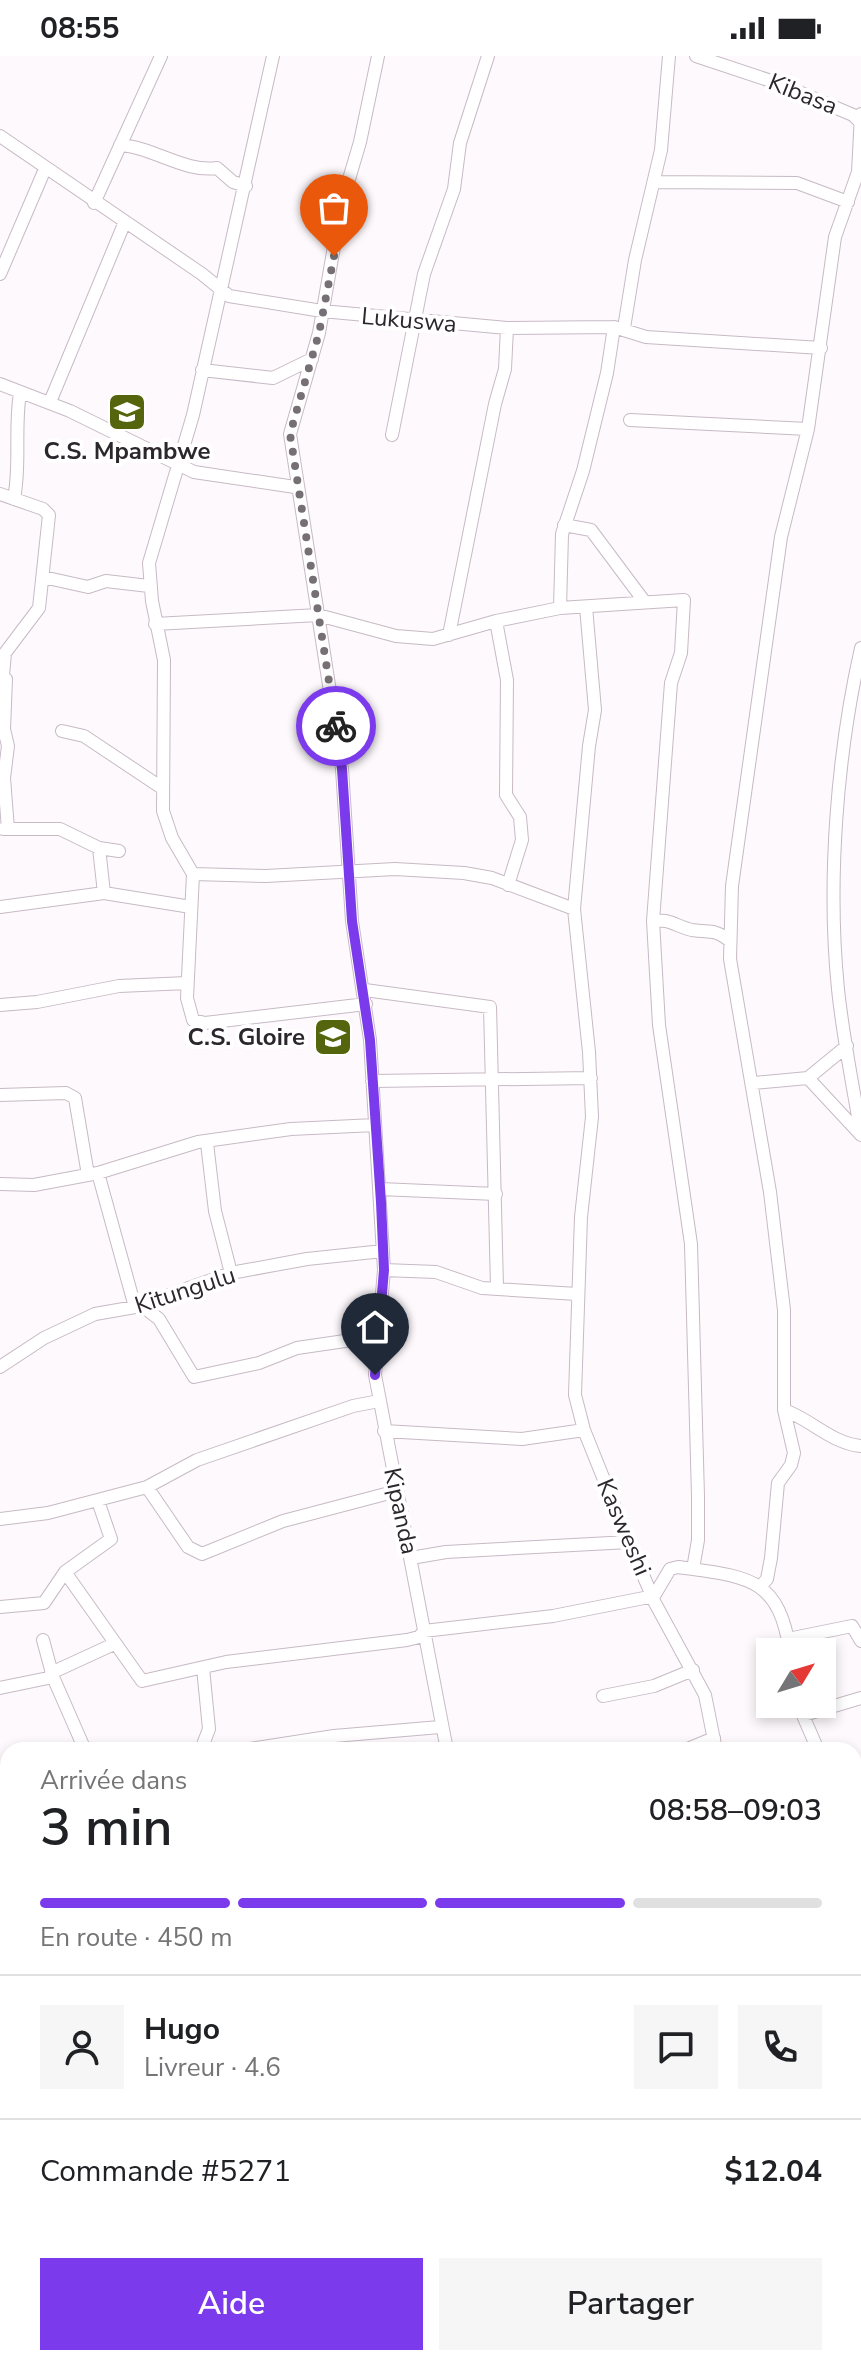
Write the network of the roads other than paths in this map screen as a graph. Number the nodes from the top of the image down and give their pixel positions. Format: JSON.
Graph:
{"nodes":[{"id":1,"x":161,"y":56,"type":"edge"},
{"id":2,"x":273,"y":56,"type":"edge"},
{"id":3,"x":378,"y":56,"type":"edge"},
{"id":4,"x":488,"y":56,"type":"edge"},
{"id":5,"x":669,"y":56,"type":"edge"},
{"id":6,"x":696,"y":56,"type":"edge"},
{"id":7,"x":861,"y":120,"type":"edge"},
{"id":8,"x":0,"y":136,"type":"edge"},
{"id":9,"x":120,"y":145,"type":"junction"},
{"id":10,"x":45,"y":169,"type":"junction"},
{"id":11,"x":655,"y":182,"type":"junction"},
{"id":12,"x":246,"y":186,"type":"junction"},
{"id":13,"x":848,"y":202,"type":"junction"},
{"id":14,"x":94,"y":203,"type":"junction"},
{"id":15,"x":124,"y":224,"type":"junction"},
{"id":16,"x":3,"y":259,"type":"edge"},
{"id":17,"x":0,"y":274,"type":"edge"},
{"id":18,"x":221,"y":293,"type":"junction"},
{"id":19,"x":322,"y":311,"type":"junction"},
{"id":20,"x":416,"y":321,"type":"junction"},
{"id":21,"x":619,"y":327,"type":"junction"},
{"id":22,"x":507,"y":328,"type":"junction"},
{"id":23,"x":821,"y":348,"type":"junction"},
{"id":24,"x":312,"y":359,"type":"junction"},
{"id":25,"x":202,"y":370,"type":"junction"},
{"id":26,"x":0,"y":384,"type":"edge"},
{"id":27,"x":20,"y":393,"type":"junction"},
{"id":28,"x":50,"y":402,"type":"junction"},
{"id":29,"x":630,"y":420,"type":"dead end"},
{"id":30,"x":808,"y":429,"type":"junction"},
{"id":31,"x":392,"y":435,"type":"dead end"},
{"id":32,"x":177,"y":466,"type":"junction"},
{"id":33,"x":295,"y":487,"type":"junction"},
{"id":34,"x":0,"y":494,"type":"edge"},
{"id":35,"x":14,"y":499,"type":"junction"},
{"id":36,"x":564,"y":525,"type":"junction"},
{"id":37,"x":43,"y":577,"type":"junction"},
{"id":38,"x":149,"y":586,"type":"junction"},
{"id":39,"x":644,"y":601,"type":"junction"},
{"id":40,"x":586,"y":607,"type":"junction"},
{"id":41,"x":560,"y":608,"type":"junction"},
{"id":42,"x":318,"y":615,"type":"junction"},
{"id":43,"x":496,"y":621,"type":"junction"},
{"id":44,"x":155,"y":624,"type":"junction"},
{"id":45,"x":449,"y":635,"type":"junction"},
{"id":46,"x":861,"y":648,"type":"edge"},
{"id":47,"x":1,"y":675,"type":"edge"},
{"id":48,"x":62,"y":731,"type":"dead end"},
{"id":49,"x":162,"y":788,"type":"junction"},
{"id":50,"x":4,"y":829,"type":"edge"},
{"id":51,"x":99,"y":848,"type":"junction"},
{"id":52,"x":119,"y":851,"type":"dead end"},
{"id":53,"x":193,"y":874,"type":"junction"},
{"id":54,"x":350,"y":874,"type":"junction"},
{"id":55,"x":508,"y":885,"type":"junction"},
{"id":56,"x":104,"y":893,"type":"junction"},
{"id":57,"x":0,"y":907,"type":"edge"},
{"id":58,"x":191,"y":907,"type":"junction"},
{"id":59,"x":574,"y":909,"type":"junction"},
{"id":60,"x":653,"y":921,"type":"junction"},
{"id":61,"x":729,"y":940,"type":"junction"},
{"id":62,"x":187,"y":983,"type":"junction"},
{"id":63,"x":365,"y":990,"type":"junction"},
{"id":64,"x":366,"y":1004,"type":"junction"},
{"id":65,"x":0,"y":1005,"type":"edge"},
{"id":66,"x":847,"y":1046,"type":"junction"},
{"id":67,"x":494,"y":1077,"type":"junction"},
{"id":68,"x":591,"y":1078,"type":"junction"},
{"id":69,"x":808,"y":1078,"type":"junction"},
{"id":70,"x":372,"y":1081,"type":"junction"},
{"id":71,"x":754,"y":1083,"type":"junction"},
{"id":72,"x":0,"y":1095,"type":"edge"},
{"id":73,"x":375,"y":1125,"type":"junction"},
{"id":74,"x":861,"y":1135,"type":"edge"},
{"id":75,"x":207,"y":1143,"type":"junction"},
{"id":76,"x":379,"y":1170,"type":"junction"},
{"id":77,"x":93,"y":1174,"type":"junction"},
{"id":78,"x":0,"y":1184,"type":"edge"},
{"id":79,"x":380,"y":1189,"type":"junction"},
{"id":80,"x":408,"y":1190,"type":"junction"},
{"id":81,"x":496,"y":1194,"type":"junction"},
{"id":82,"x":383,"y":1251,"type":"junction"},
{"id":83,"x":384,"y":1270,"type":"junction"},
{"id":84,"x":231,"y":1273,"type":"junction"},
{"id":85,"x":497,"y":1287,"type":"junction"},
{"id":86,"x":577,"y":1294,"type":"junction"},
{"id":87,"x":138,"y":1306,"type":"junction"},
{"id":88,"x":379,"y":1336,"type":"junction"},
{"id":89,"x":0,"y":1367,"type":"edge"},
{"id":90,"x":379,"y":1401,"type":"junction"},
{"id":91,"x":784,"y":1410,"type":"junction"},
{"id":92,"x":584,"y":1430,"type":"junction"},
{"id":93,"x":384,"y":1431,"type":"junction"},
{"id":94,"x":861,"y":1446,"type":"edge"},
{"id":95,"x":147,"y":1487,"type":"junction"},
{"id":96,"x":397,"y":1491,"type":"junction"},
{"id":97,"x":98,"y":1501,"type":"junction"},
{"id":98,"x":0,"y":1519,"type":"edge"},
{"id":99,"x":629,"y":1542,"type":"junction"},
{"id":100,"x":411,"y":1558,"type":"junction"},
{"id":101,"x":641,"y":1569,"type":"junction"},
{"id":102,"x":670,"y":1569,"type":"junction"},
{"id":103,"x":693,"y":1569,"type":"junction"},
{"id":104,"x":65,"y":1572,"type":"junction"},
{"id":105,"x":760,"y":1587,"type":"junction"},
{"id":106,"x":654,"y":1596,"type":"junction"},
{"id":107,"x":0,"y":1607,"type":"edge"},
{"id":108,"x":424,"y":1631,"type":"junction"},
{"id":109,"x":787,"y":1638,"type":"edge"},
{"id":110,"x":813,"y":1638,"type":"edge"},
{"id":111,"x":43,"y":1640,"type":"dead end"},
{"id":112,"x":861,"y":1641,"type":"edge"},
{"id":113,"x":114,"y":1644,"type":"junction"},
{"id":114,"x":203,"y":1668,"type":"junction"},
{"id":115,"x":693,"y":1670,"type":"junction"},
{"id":116,"x":52,"y":1675,"type":"junction"},
{"id":117,"x":0,"y":1688,"type":"edge"},
{"id":118,"x":603,"y":1696,"type":"dead end"},
{"id":119,"x":861,"y":1698,"type":"edge"},
{"id":120,"x":836,"y":1703,"type":"edge"},
{"id":121,"x":805,"y":1718,"type":"edge"},
{"id":122,"x":440,"y":1727,"type":"junction"},
{"id":123,"x":81,"y":1742,"type":"edge"},
{"id":124,"x":204,"y":1742,"type":"edge"},
{"id":125,"x":295,"y":1742,"type":"edge"},
{"id":126,"x":445,"y":1742,"type":"edge"},
{"id":127,"x":715,"y":1742,"type":"edge"},
{"id":128,"x":815,"y":1742,"type":"edge"}],
"edges":[{"from":1,"to":9,"type":"street"},
{"from":2,"to":12,"type":"street"},
{"from":3,"to":19,"type":"street","name":"Kipanda"},
{"from":4,"to":20,"type":"street"},
{"from":5,"to":11,"type":"street"},
{"from":6,"to":7,"type":"street","name":"Kibasa"},
{"from":7,"to":13,"type":"street"},
{"from":8,"to":10,"type":"street"},
{"from":9,"to":12,"type":"street"},
{"from":9,"to":14,"type":"street"},
{"from":10,"to":14,"type":"street"},
{"from":10,"to":16,"type":"street"},
{"from":11,"to":13,"type":"street"},
{"from":11,"to":21,"type":"street"},
{"from":12,"to":18,"type":"street"},
{"from":13,"to":23,"type":"street"},
{"from":14,"to":15,"type":"street"},
{"from":15,"to":18,"type":"street"},
{"from":15,"to":28,"type":"street"},
{"from":16,"to":17,"type":"street"},
{"from":18,"to":19,"type":"street","name":"Lukuswa"},
{"from":18,"to":25,"type":"street"},
{"from":19,"to":20,"type":"street","name":"Lukuswa"},
{"from":19,"to":24,"type":"street","name":"Kipanda"},
{"from":20,"to":22,"type":"street","name":"Lukuswa"},
{"from":20,"to":31,"type":"street"},
{"from":21,"to":22,"type":"street","name":"Lukuswa"},
{"from":21,"to":23,"type":"street","name":"Lukuswa"},
{"from":21,"to":36,"type":"street"},
{"from":22,"to":45,"type":"street"},
{"from":23,"to":30,"type":"street"},
{"from":24,"to":25,"type":"street"},
{"from":24,"to":33,"type":"street","name":"Kipanda"},
{"from":25,"to":32,"type":"street"},
{"from":26,"to":27,"type":"street"},
{"from":27,"to":28,"type":"street"},
{"from":27,"to":35,"type":"street"},
{"from":28,"to":32,"type":"street"},
{"from":29,"to":30,"type":"street"},
{"from":30,"to":61,"type":"street"},
{"from":32,"to":33,"type":"street"},
{"from":32,"to":38,"type":"street"},
{"from":33,"to":42,"type":"street","name":"Kipanda"},
{"from":34,"to":35,"type":"street"},
{"from":35,"to":37,"type":"street"},
{"from":36,"to":39,"type":"street"},
{"from":36,"to":41,"type":"street"},
{"from":37,"to":38,"type":"street"},
{"from":37,"to":47,"type":"street"},
{"from":38,"to":44,"type":"street"},
{"from":39,"to":40,"type":"street"},
{"from":39,"to":60,"type":"street"},
{"from":40,"to":41,"type":"street"},
{"from":40,"to":59,"type":"street","name":"Kasweshi"},
{"from":41,"to":43,"type":"street"},
{"from":42,"to":44,"type":"street"},
{"from":42,"to":45,"type":"street"},
{"from":42,"to":54,"type":"street","name":"Kipanda"},
{"from":43,"to":45,"type":"street"},
{"from":43,"to":55,"type":"street"},
{"from":44,"to":49,"type":"street"},
{"from":46,"to":66,"type":"street"},
{"from":47,"to":50,"type":"street"},
{"from":48,"to":49,"type":"street"},
{"from":49,"to":53,"type":"street"},
{"from":50,"to":51,"type":"street"},
{"from":51,"to":52,"type":"street"},
{"from":51,"to":56,"type":"street"},
{"from":53,"to":54,"type":"street"},
{"from":53,"to":58,"type":"street"},
{"from":54,"to":55,"type":"street"},
{"from":54,"to":63,"type":"street","name":"Kipanda"},
{"from":55,"to":59,"type":"street"},
{"from":56,"to":57,"type":"street"},
{"from":56,"to":58,"type":"street"},
{"from":58,"to":62,"type":"street"},
{"from":59,"to":68,"type":"street","name":"Kasweshi"},
{"from":60,"to":61,"type":"street"},
{"from":60,"to":103,"type":"street"},
{"from":61,"to":71,"type":"street"},
{"from":62,"to":64,"type":"street"},
{"from":62,"to":65,"type":"street"},
{"from":63,"to":64,"type":"street","name":"Kipanda"},
{"from":63,"to":67,"type":"street"},
{"from":64,"to":70,"type":"street","name":"Kipanda"},
{"from":66,"to":69,"type":"street"},
{"from":66,"to":74,"type":"street"},
{"from":67,"to":68,"type":"street"},
{"from":67,"to":70,"type":"street"},
{"from":67,"to":81,"type":"street"},
{"from":68,"to":86,"type":"street","name":"Kasweshi"},
{"from":69,"to":71,"type":"street"},
{"from":69,"to":74,"type":"street"},
{"from":70,"to":73,"type":"street","name":"Kipanda"},
{"from":71,"to":91,"type":"street"},
{"from":72,"to":77,"type":"street"},
{"from":73,"to":75,"type":"street"},
{"from":73,"to":76,"type":"street","name":"Kipanda"},
{"from":75,"to":77,"type":"street"},
{"from":75,"to":84,"type":"street"},
{"from":76,"to":79,"type":"street","name":"Kipanda"},
{"from":76,"to":80,"type":"street"},
{"from":77,"to":78,"type":"street"},
{"from":77,"to":87,"type":"street"},
{"from":79,"to":80,"type":"street"},
{"from":79,"to":82,"type":"street","name":"Kipanda"},
{"from":80,"to":81,"type":"street"},
{"from":81,"to":85,"type":"street"},
{"from":82,"to":83,"type":"street","name":"Kipanda"},
{"from":82,"to":84,"type":"street","name":"Kitungulu"},
{"from":83,"to":85,"type":"street"},
{"from":83,"to":88,"type":"street","name":"Kipanda"},
{"from":84,"to":87,"type":"street","name":"Kitungulu"},
{"from":85,"to":86,"type":"street"},
{"from":86,"to":92,"type":"street","name":"Kasweshi"},
{"from":87,"to":88,"type":"street"},
{"from":87,"to":89,"type":"street","name":"Kitungulu"},
{"from":88,"to":90,"type":"street","name":"Kipanda"},
{"from":90,"to":93,"type":"street","name":"Kipanda"},
{"from":90,"to":95,"type":"street"},
{"from":91,"to":94,"type":"street"},
{"from":91,"to":105,"type":"street"},
{"from":92,"to":93,"type":"street"},
{"from":92,"to":99,"type":"street","name":"Kasweshi"},
{"from":93,"to":96,"type":"street","name":"Kipanda"},
{"from":95,"to":96,"type":"street"},
{"from":95,"to":97,"type":"street"},
{"from":96,"to":100,"type":"street","name":"Kipanda"},
{"from":97,"to":98,"type":"street"},
{"from":97,"to":104,"type":"street"},
{"from":99,"to":100,"type":"street"},
{"from":99,"to":101,"type":"street","name":"Kasweshi"},
{"from":100,"to":108,"type":"street","name":"Kipanda"},
{"from":101,"to":102,"type":"street"},
{"from":101,"to":106,"type":"street","name":"Kasweshi"},
{"from":102,"to":103,"type":"street"},
{"from":102,"to":106,"type":"street"},
{"from":103,"to":105,"type":"street"},
{"from":104,"to":107,"type":"street"},
{"from":104,"to":113,"type":"street"},
{"from":105,"to":109,"type":"street"},
{"from":106,"to":108,"type":"street"},
{"from":106,"to":115,"type":"street","name":"Kasweshi"},
{"from":108,"to":114,"type":"street"},
{"from":108,"to":122,"type":"street","name":"Kipanda"},
{"from":110,"to":112,"type":"street"},
{"from":111,"to":116,"type":"street"},
{"from":113,"to":114,"type":"street"},
{"from":113,"to":116,"type":"street"},
{"from":114,"to":124,"type":"street"},
{"from":115,"to":118,"type":"street"},
{"from":115,"to":127,"type":"street","name":"Kasweshi"},
{"from":116,"to":117,"type":"street"},
{"from":116,"to":123,"type":"street"},
{"from":119,"to":120,"type":"street"},
{"from":121,"to":128,"type":"street"},
{"from":122,"to":125,"type":"street"},
{"from":122,"to":126,"type":"street","name":"Kipanda"}]}
